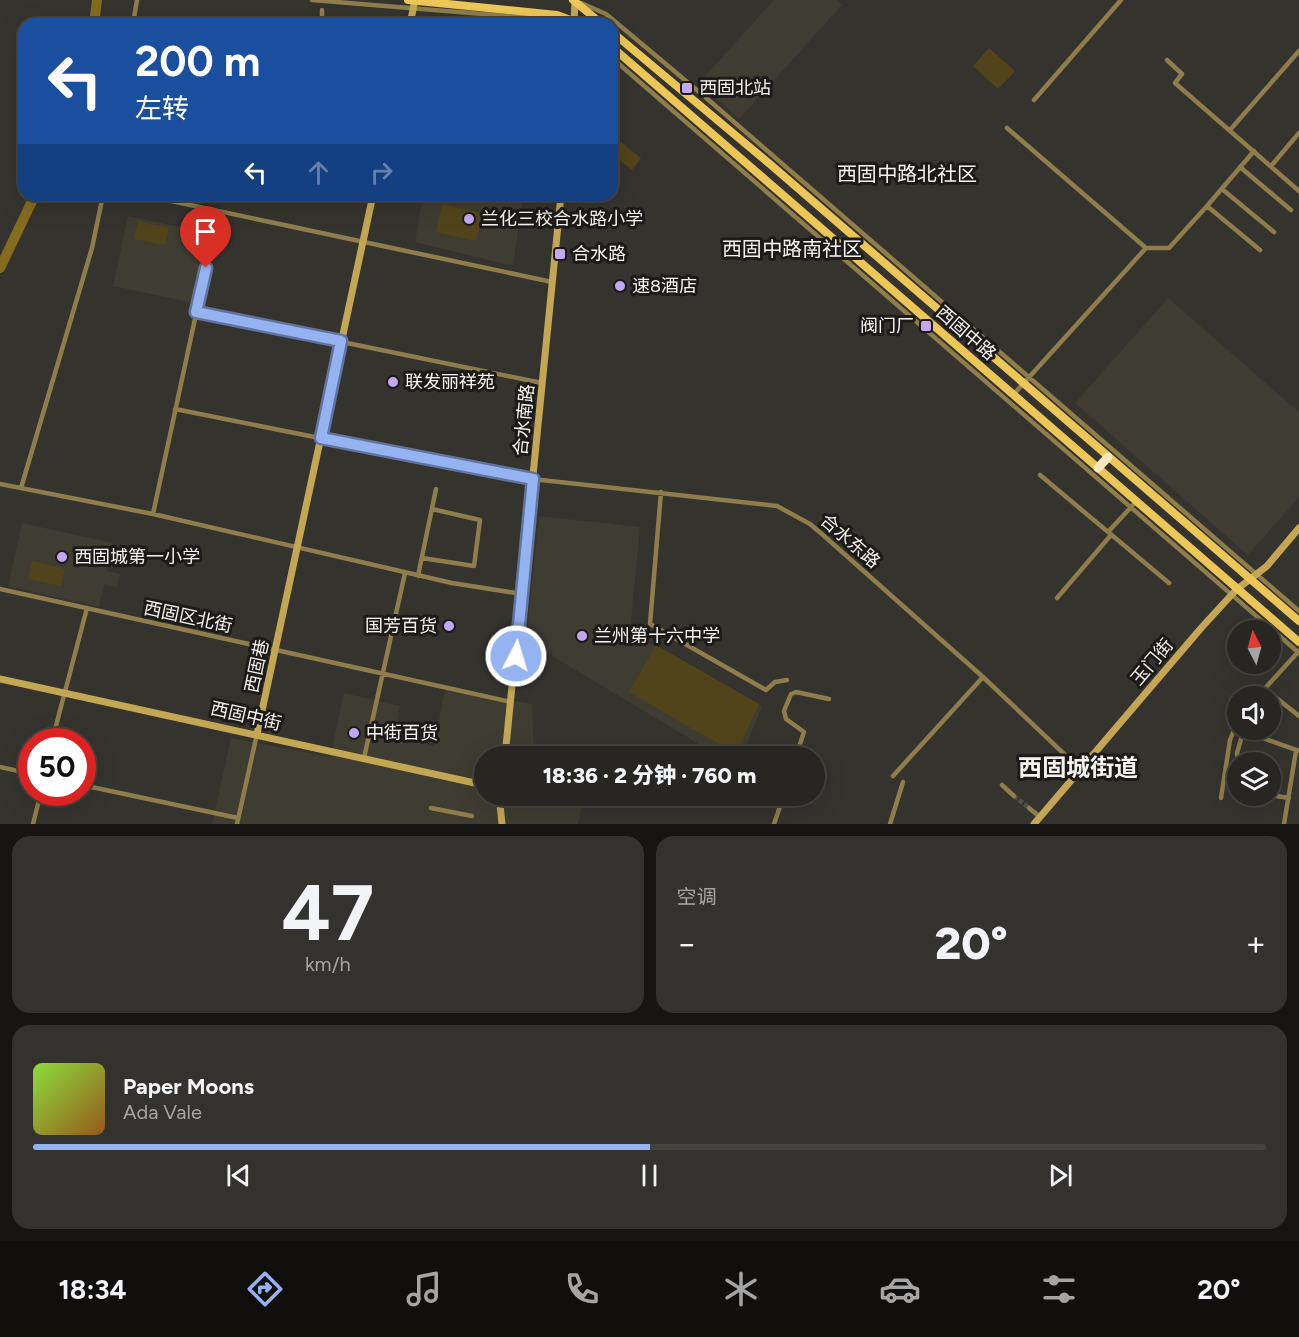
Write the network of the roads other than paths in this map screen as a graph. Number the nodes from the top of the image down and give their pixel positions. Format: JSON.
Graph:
{"nodes":[{"id":1,"x":137,"y":0,"type":"edge"},
{"id":2,"x":312,"y":0,"type":"edge"},
{"id":3,"x":408,"y":0,"type":"edge"},
{"id":4,"x":575,"y":0,"type":"edge"},
{"id":5,"x":1121,"y":0,"type":"edge"},
{"id":6,"x":414,"y":3,"type":"edge"},
{"id":7,"x":322,"y":10,"type":"dead end"},
{"id":8,"x":134,"y":18,"type":"edge"},
{"id":9,"x":322,"y":18,"type":"edge"},
{"id":10,"x":411,"y":18,"type":"edge"},
{"id":11,"x":564,"y":18,"type":"edge"},
{"id":12,"x":577,"y":18,"type":"edge"},
{"id":13,"x":595,"y":18,"type":"edge"},
{"id":14,"x":610,"y":18,"type":"edge"},
{"id":15,"x":618,"y":24,"type":"edge"},
{"id":16,"x":618,"y":37,"type":"edge"},
{"id":17,"x":1299,"y":51,"type":"edge"},
{"id":18,"x":618,"y":53,"type":"edge"},
{"id":19,"x":1167,"y":60,"type":"dead end"},
{"id":20,"x":618,"y":63,"type":"edge"},
{"id":21,"x":1034,"y":100,"type":"dead end"},
{"id":22,"x":1007,"y":128,"type":"dead end"},
{"id":23,"x":1230,"y":130,"type":"junction"},
{"id":24,"x":1299,"y":133,"type":"edge"},
{"id":25,"x":1254,"y":151,"type":"junction"},
{"id":26,"x":771,"y":165,"type":"junction"},
{"id":27,"x":1271,"y":166,"type":"junction"},
{"id":28,"x":1240,"y":167,"type":"junction"},
{"id":29,"x":762,"y":176,"type":"junction"},
{"id":30,"x":1222,"y":189,"type":"junction"},
{"id":31,"x":1299,"y":191,"type":"edge"},
{"id":32,"x":102,"y":201,"type":"edge"},
{"id":33,"x":169,"y":201,"type":"edge"},
{"id":34,"x":372,"y":201,"type":"edge"},
{"id":35,"x":560,"y":201,"type":"edge"},
{"id":36,"x":1207,"y":206,"type":"junction"},
{"id":37,"x":1291,"y":210,"type":"dead end"},
{"id":38,"x":218,"y":212,"type":"junction"},
{"id":39,"x":1274,"y":232,"type":"dead end"},
{"id":40,"x":363,"y":242,"type":"junction"},
{"id":41,"x":1146,"y":248,"type":"junction"},
{"id":42,"x":1260,"y":250,"type":"dead end"},
{"id":43,"x":552,"y":282,"type":"junction"},
{"id":44,"x":196,"y":312,"type":"junction"},
{"id":45,"x":341,"y":341,"type":"junction"},
{"id":46,"x":1026,"y":380,"type":"junction"},
{"id":47,"x":542,"y":383,"type":"junction"},
{"id":48,"x":1014,"y":394,"type":"junction"},
{"id":49,"x":1008,"y":402,"type":"junction"},
{"id":50,"x":175,"y":408,"type":"junction"},
{"id":51,"x":321,"y":438,"type":"junction"},
{"id":52,"x":1108,"y":457,"type":"junction"},
{"id":53,"x":1098,"y":468,"type":"junction"},
{"id":54,"x":1040,"y":475,"type":"dead end"},
{"id":55,"x":533,"y":479,"type":"junction"},
{"id":56,"x":0,"y":484,"type":"edge"},
{"id":57,"x":21,"y":488,"type":"junction"},
{"id":58,"x":436,"y":489,"type":"dead end"},
{"id":59,"x":661,"y":492,"type":"junction"},
{"id":60,"x":1134,"y":504,"type":"junction"},
{"id":61,"x":432,"y":509,"type":"junction"},
{"id":62,"x":153,"y":514,"type":"junction"},
{"id":63,"x":1299,"y":528,"type":"edge"},
{"id":64,"x":1109,"y":534,"type":"junction"},
{"id":65,"x":297,"y":549,"type":"junction"},
{"id":66,"x":422,"y":558,"type":"junction"},
{"id":67,"x":405,"y":573,"type":"junction"},
{"id":68,"x":418,"y":576,"type":"junction"},
{"id":69,"x":1254,"y":577,"type":"junction"},
{"id":70,"x":1169,"y":583,"type":"dead end"},
{"id":71,"x":0,"y":589,"type":"edge"},
{"id":72,"x":1234,"y":592,"type":"junction"},
{"id":73,"x":522,"y":594,"type":"junction"},
{"id":74,"x":1057,"y":598,"type":"dead end"},
{"id":75,"x":87,"y":608,"type":"junction"},
{"id":76,"x":1299,"y":611,"type":"edge"},
{"id":77,"x":1299,"y":621,"type":"edge"},
{"id":78,"x":1299,"y":642,"type":"edge"},
{"id":79,"x":276,"y":649,"type":"junction"},
{"id":80,"x":1299,"y":652,"type":"edge"},
{"id":81,"x":382,"y":674,"type":"junction"},
{"id":82,"x":983,"y":677,"type":"junction"},
{"id":83,"x":0,"y":679,"type":"edge"},
{"id":84,"x":787,"y":680,"type":"dead end"},
{"id":85,"x":1267,"y":686,"type":"edge"},
{"id":86,"x":63,"y":692,"type":"junction"},
{"id":87,"x":829,"y":699,"type":"dead end"},
{"id":88,"x":1281,"y":701,"type":"edge"},
{"id":89,"x":512,"y":702,"type":"junction"},
{"id":90,"x":1299,"y":716,"type":"edge"},
{"id":91,"x":55,"y":728,"type":"edge"},
{"id":92,"x":257,"y":734,"type":"junction"},
{"id":93,"x":1230,"y":740,"type":"edge"},
{"id":94,"x":1269,"y":740,"type":"edge"},
{"id":95,"x":506,"y":746,"type":"edge"},
{"id":96,"x":799,"y":746,"type":"edge"},
{"id":97,"x":1297,"y":751,"type":"edge"},
{"id":98,"x":364,"y":758,"type":"junction"},
{"id":99,"x":0,"y":767,"type":"edge"},
{"id":100,"x":1080,"y":769,"type":"junction"},
{"id":101,"x":18,"y":771,"type":"edge"},
{"id":102,"x":893,"y":776,"type":"dead end"},
{"id":103,"x":903,"y":782,"type":"dead end"},
{"id":104,"x":474,"y":783,"type":"edge"},
{"id":105,"x":1002,"y":785,"type":"dead end"},
{"id":106,"x":96,"y":788,"type":"edge"},
{"id":107,"x":1014,"y":796,"type":"tunnel mouth"},
{"id":108,"x":1281,"y":797,"type":"edge"},
{"id":109,"x":1221,"y":798,"type":"dead end"},
{"id":110,"x":1289,"y":798,"type":"junction"},
{"id":111,"x":38,"y":806,"type":"edge"},
{"id":112,"x":500,"y":806,"type":"edge"},
{"id":113,"x":780,"y":806,"type":"edge"},
{"id":114,"x":431,"y":808,"type":"dead end"},
{"id":115,"x":1029,"y":808,"type":"tunnel mouth"},
{"id":116,"x":472,"y":816,"type":"dead end"},
{"id":117,"x":1040,"y":818,"type":"junction"},
{"id":118,"x":238,"y":821,"type":"edge"},
{"id":119,"x":33,"y":824,"type":"edge"},
{"id":120,"x":502,"y":824,"type":"edge"},
{"id":121,"x":774,"y":824,"type":"edge"},
{"id":122,"x":890,"y":824,"type":"edge"},
{"id":123,"x":1034,"y":824,"type":"edge"},
{"id":124,"x":1284,"y":824,"type":"edge"}],
"edges":[{"from":1,"to":8,"type":"street"},
{"from":2,"to":6,"type":"street"},
{"from":3,"to":6,"type":"main road"},
{"from":4,"to":12,"type":"street"},
{"from":4,"to":13,"type":"main road"},
{"from":4,"to":14,"type":"street"},
{"from":5,"to":21,"type":"street"},
{"from":6,"to":10,"type":"street"},
{"from":6,"to":11,"type":"main road"},
{"from":7,"to":9,"type":"street"},
{"from":15,"to":46,"type":"street"},
{"from":16,"to":26,"type":"main road","name":"西固中路"},
{"from":17,"to":23,"type":"street"},
{"from":18,"to":29,"type":"main road","name":"西固中路"},
{"from":19,"to":23,"type":"street"},
{"from":20,"to":49,"type":"street"},
{"from":22,"to":41,"type":"street"},
{"from":23,"to":25,"type":"street"},
{"from":24,"to":27,"type":"street"},
{"from":25,"to":27,"type":"street"},
{"from":25,"to":28,"type":"street"},
{"from":26,"to":29,"type":"main road"},
{"from":26,"to":46,"type":"main road","name":"西固中路"},
{"from":27,"to":31,"type":"street"},
{"from":28,"to":30,"type":"street"},
{"from":28,"to":37,"type":"street"},
{"from":29,"to":48,"type":"main road","name":"西固中路"},
{"from":30,"to":36,"type":"street"},
{"from":30,"to":39,"type":"street"},
{"from":32,"to":57,"type":"street"},
{"from":33,"to":38,"type":"street"},
{"from":34,"to":40,"type":"street","name":"西固巷"},
{"from":35,"to":43,"type":"street","name":"合水南路"},
{"from":36,"to":41,"type":"street"},
{"from":36,"to":42,"type":"street"},
{"from":38,"to":40,"type":"street"},
{"from":38,"to":44,"type":"street"},
{"from":40,"to":43,"type":"street"},
{"from":40,"to":45,"type":"street","name":"西固巷"},
{"from":41,"to":46,"type":"street"},
{"from":43,"to":47,"type":"street","name":"合水南路"},
{"from":44,"to":45,"type":"street"},
{"from":44,"to":50,"type":"street"},
{"from":45,"to":47,"type":"street"},
{"from":45,"to":51,"type":"street","name":"西固巷"},
{"from":46,"to":48,"type":"street"},
{"from":46,"to":52,"type":"main road","name":"西固中路"},
{"from":46,"to":69,"type":"street"},
{"from":47,"to":55,"type":"street","name":"合水南路"},
{"from":48,"to":49,"type":"street"},
{"from":48,"to":53,"type":"main road","name":"西固中路"},
{"from":49,"to":60,"type":"street"},
{"from":50,"to":51,"type":"street"},
{"from":50,"to":62,"type":"street"},
{"from":51,"to":55,"type":"street","name":"合水东路"},
{"from":51,"to":65,"type":"street","name":"西固巷"},
{"from":52,"to":53,"type":"highway"},
{"from":52,"to":69,"type":"main road","name":"西固中路"},
{"from":53,"to":60,"type":"main road","name":"西固中路"},
{"from":54,"to":64,"type":"street"},
{"from":55,"to":59,"type":"street","name":"合水东路"},
{"from":55,"to":73,"type":"street","name":"合水南路"},
{"from":56,"to":57,"type":"street"},
{"from":57,"to":62,"type":"street"},
{"from":58,"to":61,"type":"street"},
{"from":59,"to":82,"type":"street","name":"合水东路"},
{"from":59,"to":84,"type":"street"},
{"from":60,"to":64,"type":"street"},
{"from":60,"to":72,"type":"main road","name":"西固中路"},
{"from":61,"to":66,"type":"street"},
{"from":61,"to":66,"type":"street"},
{"from":62,"to":65,"type":"street"},
{"from":63,"to":69,"type":"street","name":"玉门街"},
{"from":64,"to":70,"type":"street"},
{"from":64,"to":74,"type":"street"},
{"from":65,"to":67,"type":"street"},
{"from":65,"to":79,"type":"street","name":"西固巷"},
{"from":66,"to":68,"type":"street"},
{"from":67,"to":68,"type":"street"},
{"from":67,"to":81,"type":"street"},
{"from":68,"to":73,"type":"street"},
{"from":69,"to":72,"type":"street","name":"玉门街"},
{"from":69,"to":76,"type":"street"},
{"from":69,"to":77,"type":"main road","name":"西固中路"},
{"from":71,"to":75,"type":"street","name":"西固区北街"},
{"from":72,"to":78,"type":"main road","name":"西固中路"},
{"from":72,"to":80,"type":"street"},
{"from":72,"to":100,"type":"street","name":"玉门街"},
{"from":73,"to":89,"type":"street","name":"合水南路"},
{"from":75,"to":79,"type":"street","name":"西固区北街"},
{"from":75,"to":86,"type":"street"},
{"from":79,"to":81,"type":"street","name":"西固区北街"},
{"from":79,"to":92,"type":"street","name":"西固巷"},
{"from":80,"to":85,"type":"street"},
{"from":81,"to":89,"type":"street","name":"西固区北街"},
{"from":81,"to":98,"type":"street"},
{"from":82,"to":100,"type":"street","name":"合水东路"},
{"from":82,"to":102,"type":"street"},
{"from":83,"to":86,"type":"street","name":"西固中街"},
{"from":86,"to":91,"type":"street"},
{"from":86,"to":92,"type":"street","name":"西固中街"},
{"from":87,"to":96,"type":"street"},
{"from":88,"to":90,"type":"street"},
{"from":89,"to":95,"type":"street","name":"合水南路"},
{"from":92,"to":98,"type":"street","name":"西固中街"},
{"from":92,"to":118,"type":"street","name":"西固巷"},
{"from":93,"to":109,"type":"street"},
{"from":94,"to":97,"type":"street"},
{"from":97,"to":110,"type":"street"},
{"from":98,"to":104,"type":"street","name":"西固中街"},
{"from":99,"to":101,"type":"street"},
{"from":100,"to":117,"type":"street","name":"玉门街"},
{"from":103,"to":122,"type":"street"},
{"from":105,"to":107,"type":"street"},
{"from":106,"to":118,"type":"street"},
{"from":108,"to":110,"type":"street"},
{"from":110,"to":124,"type":"street"},
{"from":111,"to":119,"type":"street"},
{"from":112,"to":120,"type":"street"},
{"from":113,"to":121,"type":"street"},
{"from":114,"to":116,"type":"street"},
{"from":115,"to":117,"type":"street"},
{"from":117,"to":123,"type":"street","name":"玉门街"}]}
